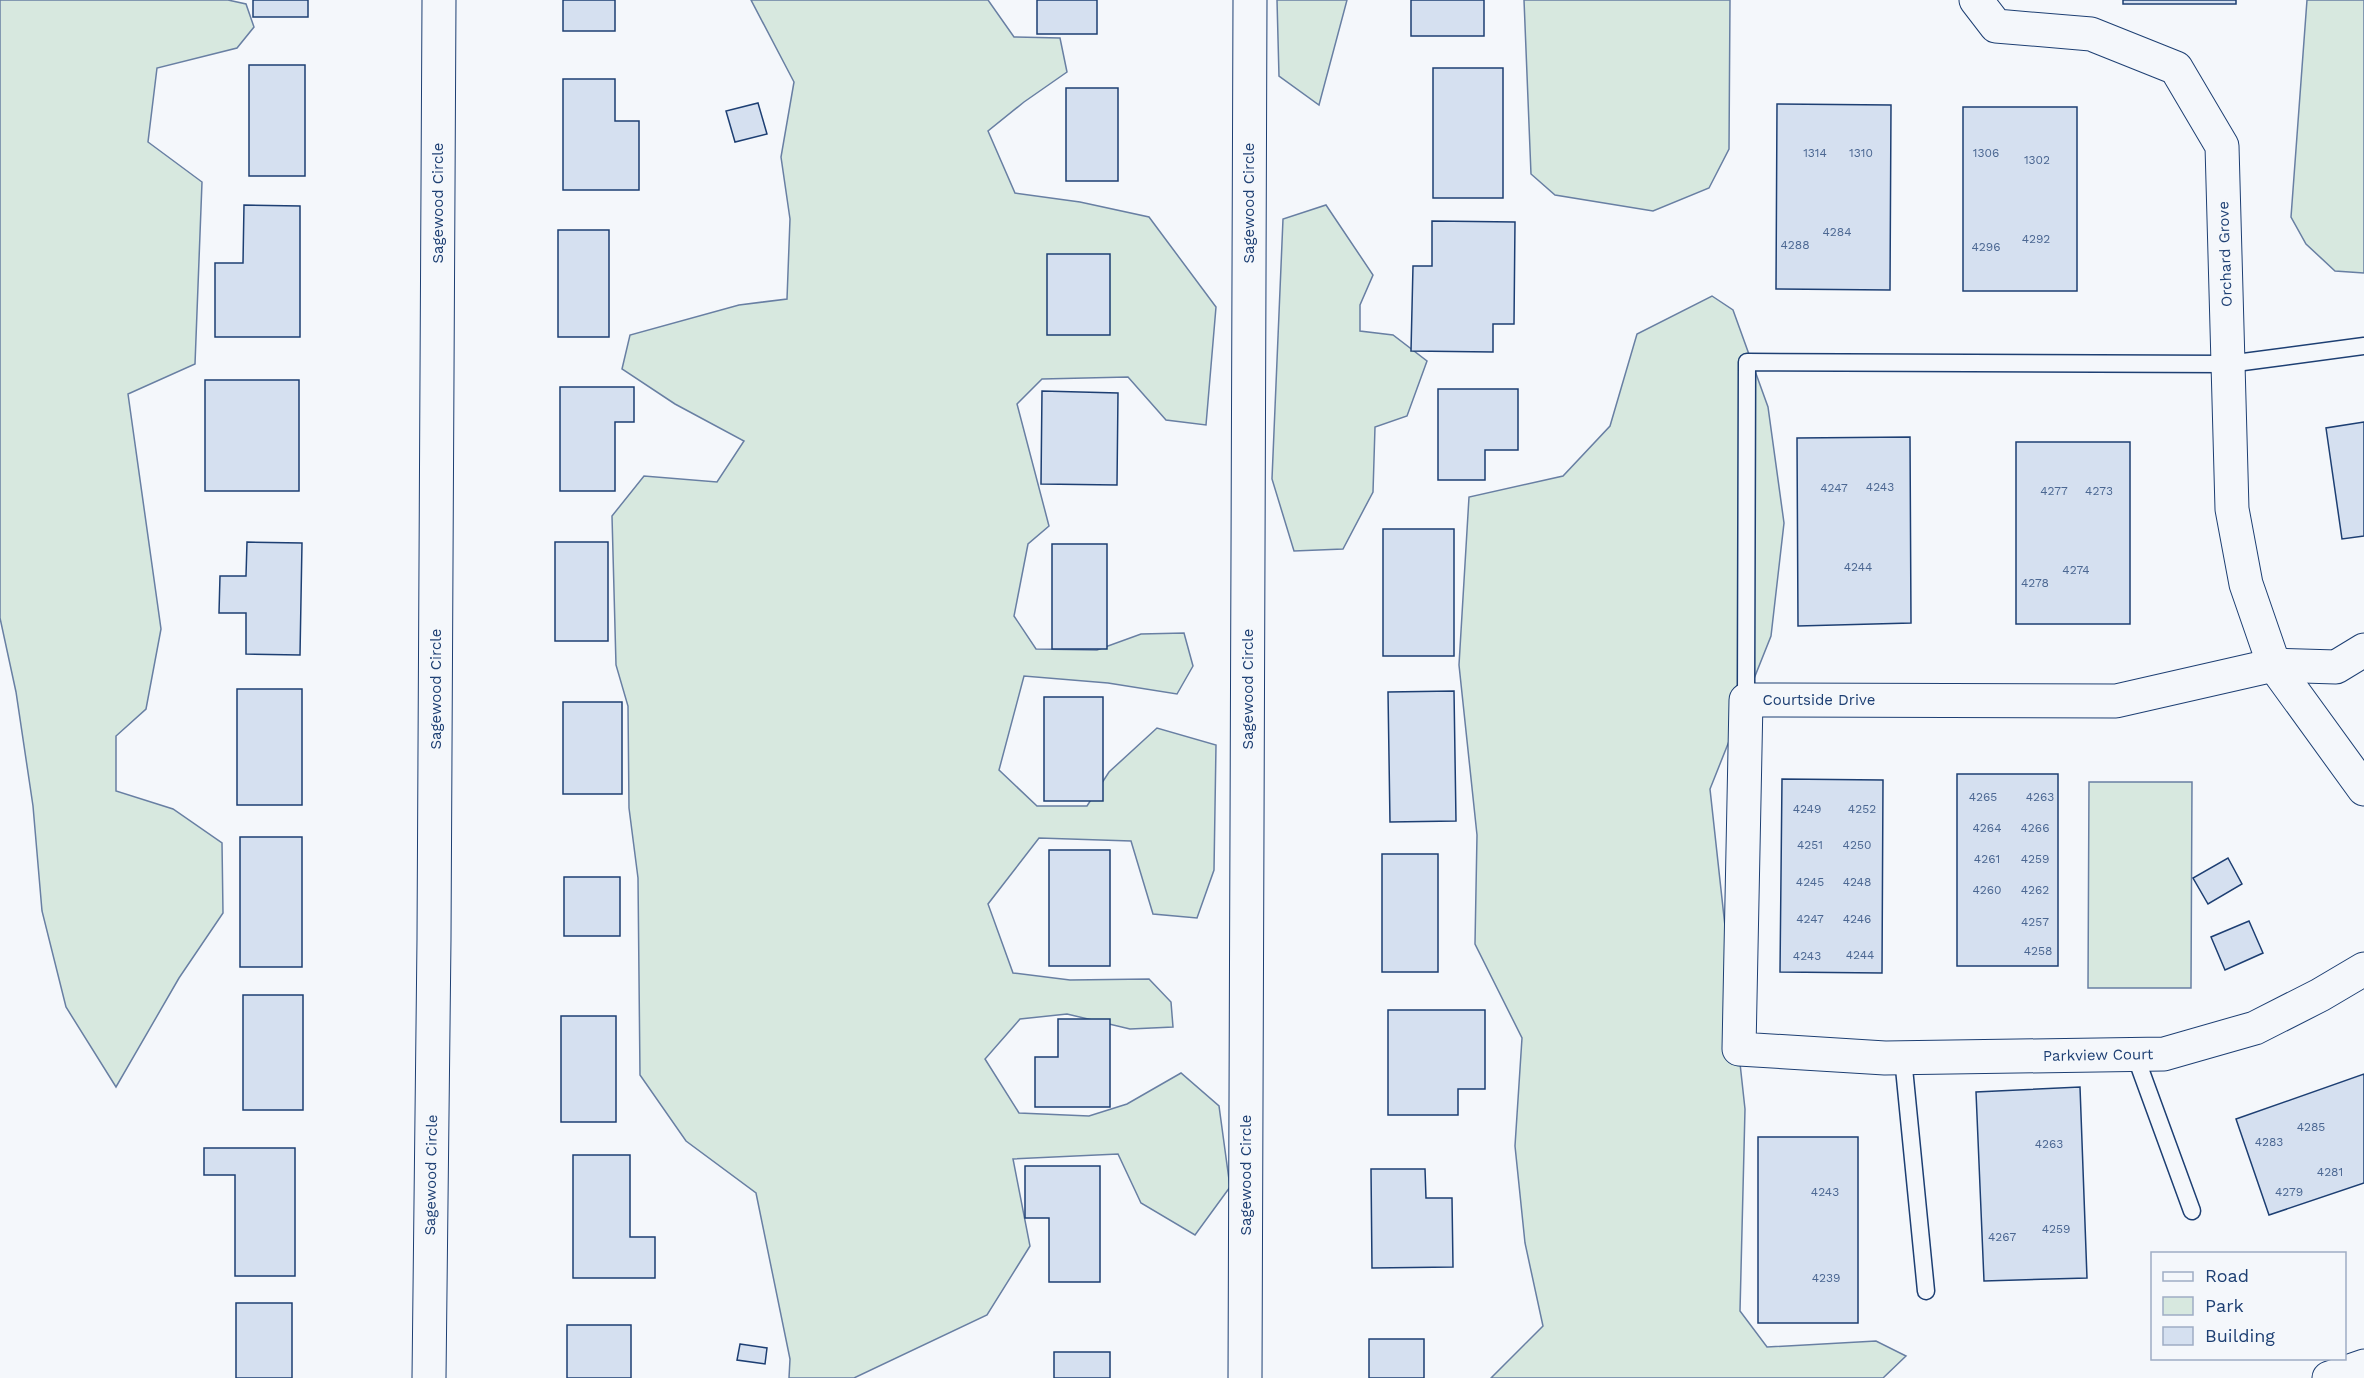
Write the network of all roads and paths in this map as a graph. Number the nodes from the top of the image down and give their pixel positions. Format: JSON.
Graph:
{"nodes":[{"id":1,"x":440,"y":0,"type":"edge"},
{"id":2,"x":1250,"y":0,"type":"edge"},
{"id":3,"x":1976,"y":0,"type":"edge"},
{"id":4,"x":2364,"y":345,"type":"edge"},
{"id":5,"x":2228,"y":364,"type":"junction"},
{"id":6,"x":2364,"y":650,"type":"edge"},
{"id":7,"x":2274,"y":665,"type":"junction"},
{"id":8,"x":1746,"y":700,"type":"junction"},
{"id":9,"x":2364,"y":789,"type":"edge"},
{"id":10,"x":2364,"y":969,"type":"edge"},
{"id":11,"x":2135,"y":1055,"type":"junction"},
{"id":12,"x":1894,"y":1058,"type":"junction"},
{"id":13,"x":2192,"y":1211,"type":"dead end"},
{"id":14,"x":1926,"y":1291,"type":"dead end"},
{"id":15,"x":2364,"y":1366,"type":"edge"},
{"id":16,"x":429,"y":1378,"type":"edge"},
{"id":17,"x":1245,"y":1378,"type":"edge"},
{"id":18,"x":2329,"y":1378,"type":"edge"}],
"edges":[{"from":1,"to":16,"type":"street","name":"Sagewood Circle"},
{"from":2,"to":17,"type":"street","name":"Sagewood Circle"},
{"from":3,"to":5,"type":"street","name":"Orchard Grove"},
{"from":4,"to":5,"type":"lane"},
{"from":5,"to":7,"type":"street","name":"Orchard Grove"},
{"from":5,"to":8,"type":"lane"},
{"from":6,"to":7,"type":"street","name":"Courtside Drive"},
{"from":7,"to":8,"type":"street","name":"Courtside Drive"},
{"from":7,"to":9,"type":"street","name":"Orchard Grove"},
{"from":8,"to":12,"type":"street","name":"Courtside Drive"},
{"from":10,"to":11,"type":"street","name":"Parkview Court"},
{"from":11,"to":12,"type":"street","name":"Parkview Court"},
{"from":11,"to":13,"type":"lane"},
{"from":12,"to":14,"type":"lane"},
{"from":15,"to":18,"type":"street"}]}
